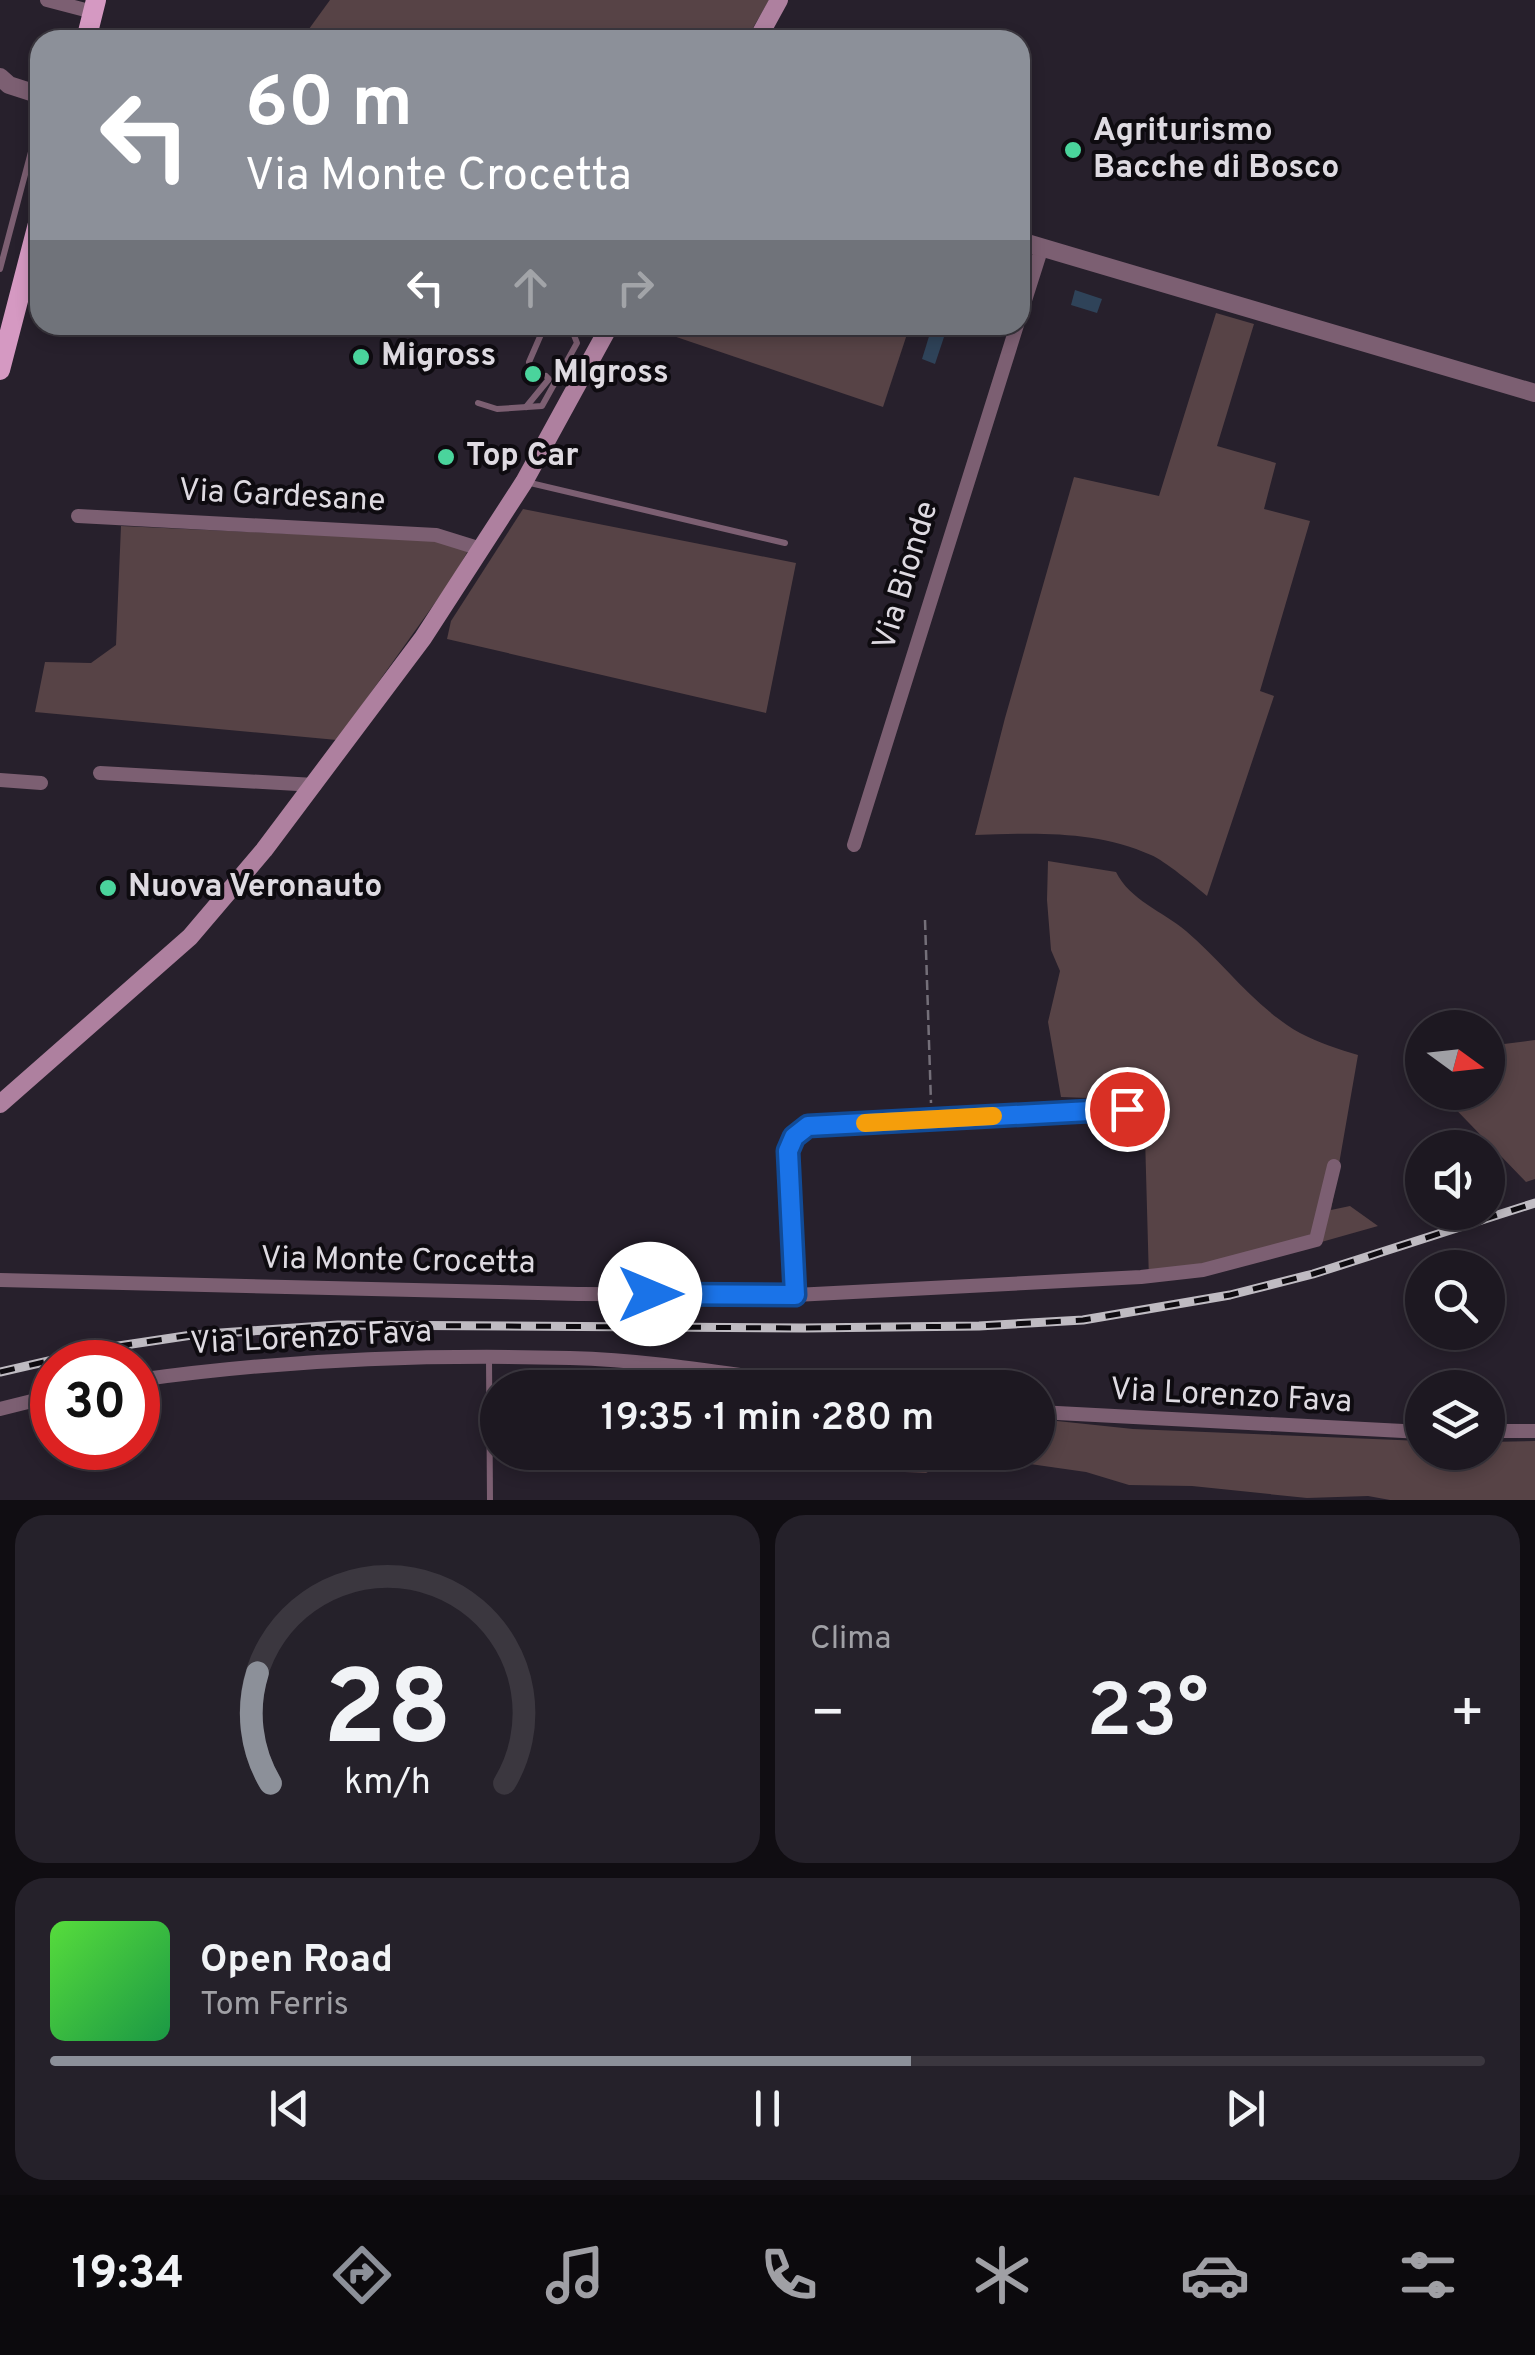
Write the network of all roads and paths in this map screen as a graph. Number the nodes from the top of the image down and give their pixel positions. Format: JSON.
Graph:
{"nodes":[{"id":1,"x":47,"y":0,"type":"edge"},
{"id":2,"x":779,"y":0,"type":"edge"},
{"id":3,"x":95,"y":6,"type":"edge"},
{"id":4,"x":763,"y":30,"type":"edge"},
{"id":5,"x":0,"y":77,"type":"edge"},
{"id":6,"x":30,"y":79,"type":"edge"},
{"id":7,"x":30,"y":92,"type":"edge"},
{"id":8,"x":30,"y":156,"type":"edge"},
{"id":9,"x":1030,"y":244,"type":"edge"},
{"id":10,"x":1042,"y":247,"type":"junction"},
{"id":11,"x":30,"y":255,"type":"edge"},
{"id":12,"x":0,"y":270,"type":"edge"},
{"id":13,"x":1030,"y":285,"type":"edge"},
{"id":14,"x":22,"y":287,"type":"junction"},
{"id":15,"x":541,"y":335,"type":"edge"},
{"id":16,"x":575,"y":335,"type":"edge"},
{"id":17,"x":603,"y":335,"type":"edge"},
{"id":18,"x":1014,"y":335,"type":"edge"},
{"id":19,"x":529,"y":362,"type":"dead end"},
{"id":20,"x":0,"y":370,"type":"edge"},
{"id":21,"x":546,"y":376,"type":"dead end"},
{"id":22,"x":1535,"y":394,"type":"edge"},
{"id":23,"x":478,"y":402,"type":"dead end"},
{"id":24,"x":525,"y":408,"type":"junction"},
{"id":25,"x":524,"y":482,"type":"junction"},
{"id":26,"x":78,"y":516,"type":"dead end"},
{"id":27,"x":786,"y":543,"type":"dead end"},
{"id":28,"x":481,"y":549,"type":"junction"},
{"id":29,"x":100,"y":773,"type":"dead end"},
{"id":30,"x":0,"y":780,"type":"edge"},
{"id":31,"x":41,"y":783,"type":"dead end"},
{"id":32,"x":315,"y":784,"type":"junction"},
{"id":33,"x":854,"y":844,"type":"dead end"},
{"id":34,"x":924,"y":920,"type":"dead end"},
{"id":35,"x":0,"y":1104,"type":"edge"},
{"id":36,"x":1127,"y":1109,"type":"dead end"},
{"id":37,"x":932,"y":1119,"type":"junction"},
{"id":38,"x":1334,"y":1166,"type":"dead end"},
{"id":39,"x":0,"y":1280,"type":"edge"},
{"id":40,"x":795,"y":1295,"type":"junction"},
{"id":41,"x":489,"y":1359,"type":"junction"},
{"id":42,"x":694,"y":1370,"type":"edge"},
{"id":43,"x":160,"y":1377,"type":"edge"},
{"id":44,"x":30,"y":1402,"type":"edge"},
{"id":45,"x":0,"y":1410,"type":"edge"},
{"id":46,"x":1055,"y":1413,"type":"edge"},
{"id":47,"x":1405,"y":1431,"type":"edge"},
{"id":48,"x":1535,"y":1431,"type":"edge"},
{"id":49,"x":1505,"y":1432,"type":"edge"},
{"id":50,"x":490,"y":1500,"type":"edge"}],
"edges":[{"from":1,"to":3,"type":"street"},
{"from":2,"to":4,"type":"main road"},
{"from":5,"to":6,"type":"street"},
{"from":5,"to":7,"type":"street"},
{"from":8,"to":12,"type":"lane"},
{"from":9,"to":10,"type":"street"},
{"from":10,"to":13,"type":"street"},
{"from":10,"to":22,"type":"street"},
{"from":11,"to":14,"type":"main road"},
{"from":12,"to":14,"type":"lane"},
{"from":14,"to":20,"type":"main road"},
{"from":15,"to":19,"type":"lane"},
{"from":16,"to":24,"type":"lane"},
{"from":17,"to":25,"type":"main road"},
{"from":18,"to":33,"type":"street","name":"Via Bionde"},
{"from":21,"to":24,"type":"lane"},
{"from":23,"to":24,"type":"lane"},
{"from":25,"to":27,"type":"lane"},
{"from":25,"to":28,"type":"main road"},
{"from":26,"to":28,"type":"street","name":"Via Gardesane"},
{"from":28,"to":32,"type":"main road"},
{"from":29,"to":32,"type":"street"},
{"from":30,"to":31,"type":"street"},
{"from":32,"to":35,"type":"main road"},
{"from":34,"to":37,"type":"path"},
{"from":36,"to":37,"type":"street"},
{"from":37,"to":40,"type":"street"},
{"from":38,"to":40,"type":"street","name":"Via Monte Crocetta"},
{"from":39,"to":40,"type":"street","name":"Via Monte Crocetta"},
{"from":41,"to":42,"type":"street","name":"Via Lorenzo Fava"},
{"from":41,"to":43,"type":"street","name":"Via Lorenzo Fava"},
{"from":41,"to":50,"type":"lane"},
{"from":44,"to":45,"type":"street"},
{"from":46,"to":47,"type":"street","name":"Via Lorenzo Fava"},
{"from":48,"to":49,"type":"street"}]}
